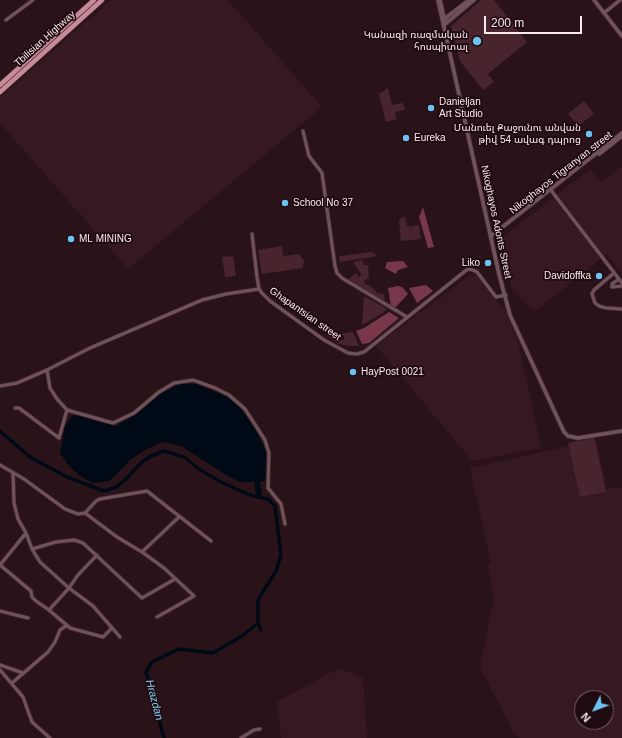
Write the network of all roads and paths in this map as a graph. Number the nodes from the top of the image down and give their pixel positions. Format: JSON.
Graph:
{"nodes":[{"id":1,"x":33,"y":0,"type":"edge"},
{"id":2,"x":94,"y":0,"type":"edge"},
{"id":3,"x":102,"y":0,"type":"edge"},
{"id":4,"x":439,"y":0,"type":"edge"},
{"id":5,"x":469,"y":0,"type":"edge"},
{"id":6,"x":474,"y":0,"type":"edge"},
{"id":7,"x":595,"y":0,"type":"edge"},
{"id":8,"x":620,"y":0,"type":"edge"},
{"id":9,"x":604,"y":13,"type":"junction"},
{"id":10,"x":6,"y":20,"type":"dead end"},
{"id":11,"x":444,"y":22,"type":"junction"},
{"id":12,"x":622,"y":35,"type":"edge"},
{"id":13,"x":0,"y":85,"type":"edge"},
{"id":14,"x":0,"y":92,"type":"edge"},
{"id":15,"x":303,"y":131,"type":"dead end"},
{"id":16,"x":622,"y":132,"type":"edge"},
{"id":17,"x":622,"y":136,"type":"edge"},
{"id":18,"x":551,"y":190,"type":"junction"},
{"id":19,"x":252,"y":234,"type":"dead end"},
{"id":20,"x":492,"y":236,"type":"junction"},
{"id":21,"x":614,"y":273,"type":"junction"},
{"id":22,"x":619,"y":279,"type":"junction"},
{"id":23,"x":622,"y":283,"type":"edge"},
{"id":24,"x":622,"y":286,"type":"edge"},
{"id":25,"x":259,"y":289,"type":"junction"},
{"id":26,"x":505,"y":296,"type":"junction"},
{"id":27,"x":622,"y":309,"type":"edge"},
{"id":28,"x":407,"y":317,"type":"junction"},
{"id":29,"x":47,"y":370,"type":"junction"},
{"id":30,"x":0,"y":386,"type":"edge"},
{"id":31,"x":16,"y":408,"type":"dead end"},
{"id":32,"x":67,"y":410,"type":"junction"},
{"id":33,"x":622,"y":430,"type":"edge"},
{"id":34,"x":0,"y":465,"type":"edge"},
{"id":35,"x":13,"y":473,"type":"junction"},
{"id":36,"x":85,"y":513,"type":"junction"},
{"id":37,"x":179,"y":517,"type":"junction"},
{"id":38,"x":285,"y":524,"type":"dead end"},
{"id":39,"x":26,"y":533,"type":"junction"},
{"id":40,"x":211,"y":541,"type":"dead end"},
{"id":41,"x":32,"y":549,"type":"junction"},
{"id":42,"x":142,"y":552,"type":"junction"},
{"id":43,"x":97,"y":555,"type":"junction"},
{"id":44,"x":175,"y":579,"type":"junction"},
{"id":45,"x":69,"y":588,"type":"junction"},
{"id":46,"x":49,"y":610,"type":"junction"},
{"id":47,"x":0,"y":611,"type":"edge"},
{"id":48,"x":158,"y":617,"type":"dead end"},
{"id":49,"x":28,"y":618,"type":"dead end"},
{"id":50,"x":67,"y":625,"type":"junction"},
{"id":51,"x":112,"y":628,"type":"junction"},
{"id":52,"x":120,"y":637,"type":"dead end"},
{"id":53,"x":0,"y":665,"type":"edge"},
{"id":54,"x":0,"y":670,"type":"edge"},
{"id":55,"x":24,"y":673,"type":"junction"},
{"id":56,"x":12,"y":684,"type":"junction"},
{"id":57,"x":260,"y":729,"type":"dead end"},
{"id":58,"x":50,"y":738,"type":"edge"},
{"id":59,"x":241,"y":738,"type":"edge"}],
"edges":[{"from":1,"to":10,"type":"street"},
{"from":2,"to":13,"type":"main road","name":"Tbilisian Highway"},
{"from":3,"to":14,"type":"main road","name":"Tbilisian Highway"},
{"from":4,"to":11,"type":"street","name":"Nikoghayos Adonts Street"},
{"from":5,"to":11,"type":"street"},
{"from":6,"to":11,"type":"street"},
{"from":7,"to":9,"type":"street"},
{"from":8,"to":9,"type":"street"},
{"from":9,"to":12,"type":"street"},
{"from":11,"to":20,"type":"street","name":"Nikoghayos Adonts Street"},
{"from":15,"to":28,"type":"street"},
{"from":16,"to":18,"type":"street","name":"Nikoghayos Tigranyan street"},
{"from":17,"to":18,"type":"street","name":"Nikoghayos Tigranyan street"},
{"from":18,"to":20,"type":"street","name":"Nikoghayos Tigranyan street"},
{"from":18,"to":21,"type":"street"},
{"from":19,"to":25,"type":"street"},
{"from":20,"to":26,"type":"street","name":"Nikoghayos Adonts Street"},
{"from":21,"to":22,"type":"street"},
{"from":21,"to":27,"type":"street"},
{"from":22,"to":23,"type":"street"},
{"from":22,"to":24,"type":"street"},
{"from":25,"to":28,"type":"street","name":"Ghapantsian street"},
{"from":25,"to":29,"type":"street","name":"Ghapantsian street"},
{"from":26,"to":28,"type":"street","name":"Ghapantsian street"},
{"from":26,"to":33,"type":"street","name":"Nikoghayos Adonts Street"},
{"from":29,"to":30,"type":"street","name":"Ghapantsian street"},
{"from":29,"to":32,"type":"street"},
{"from":31,"to":32,"type":"street"},
{"from":32,"to":38,"type":"street"},
{"from":34,"to":35,"type":"street"},
{"from":35,"to":36,"type":"street"},
{"from":35,"to":39,"type":"street"},
{"from":36,"to":37,"type":"street"},
{"from":36,"to":42,"type":"street"},
{"from":37,"to":40,"type":"street"},
{"from":37,"to":42,"type":"street"},
{"from":39,"to":41,"type":"street"},
{"from":39,"to":46,"type":"street"},
{"from":41,"to":43,"type":"street"},
{"from":41,"to":45,"type":"street"},
{"from":42,"to":44,"type":"street"},
{"from":43,"to":44,"type":"street"},
{"from":43,"to":45,"type":"street"},
{"from":44,"to":48,"type":"street"},
{"from":45,"to":46,"type":"street"},
{"from":45,"to":51,"type":"street"},
{"from":46,"to":50,"type":"street"},
{"from":47,"to":49,"type":"street"},
{"from":50,"to":51,"type":"street"},
{"from":50,"to":55,"type":"street"},
{"from":51,"to":52,"type":"street"},
{"from":53,"to":55,"type":"street"},
{"from":54,"to":56,"type":"street"},
{"from":55,"to":56,"type":"street"},
{"from":56,"to":58,"type":"street"},
{"from":57,"to":59,"type":"street"}]}
